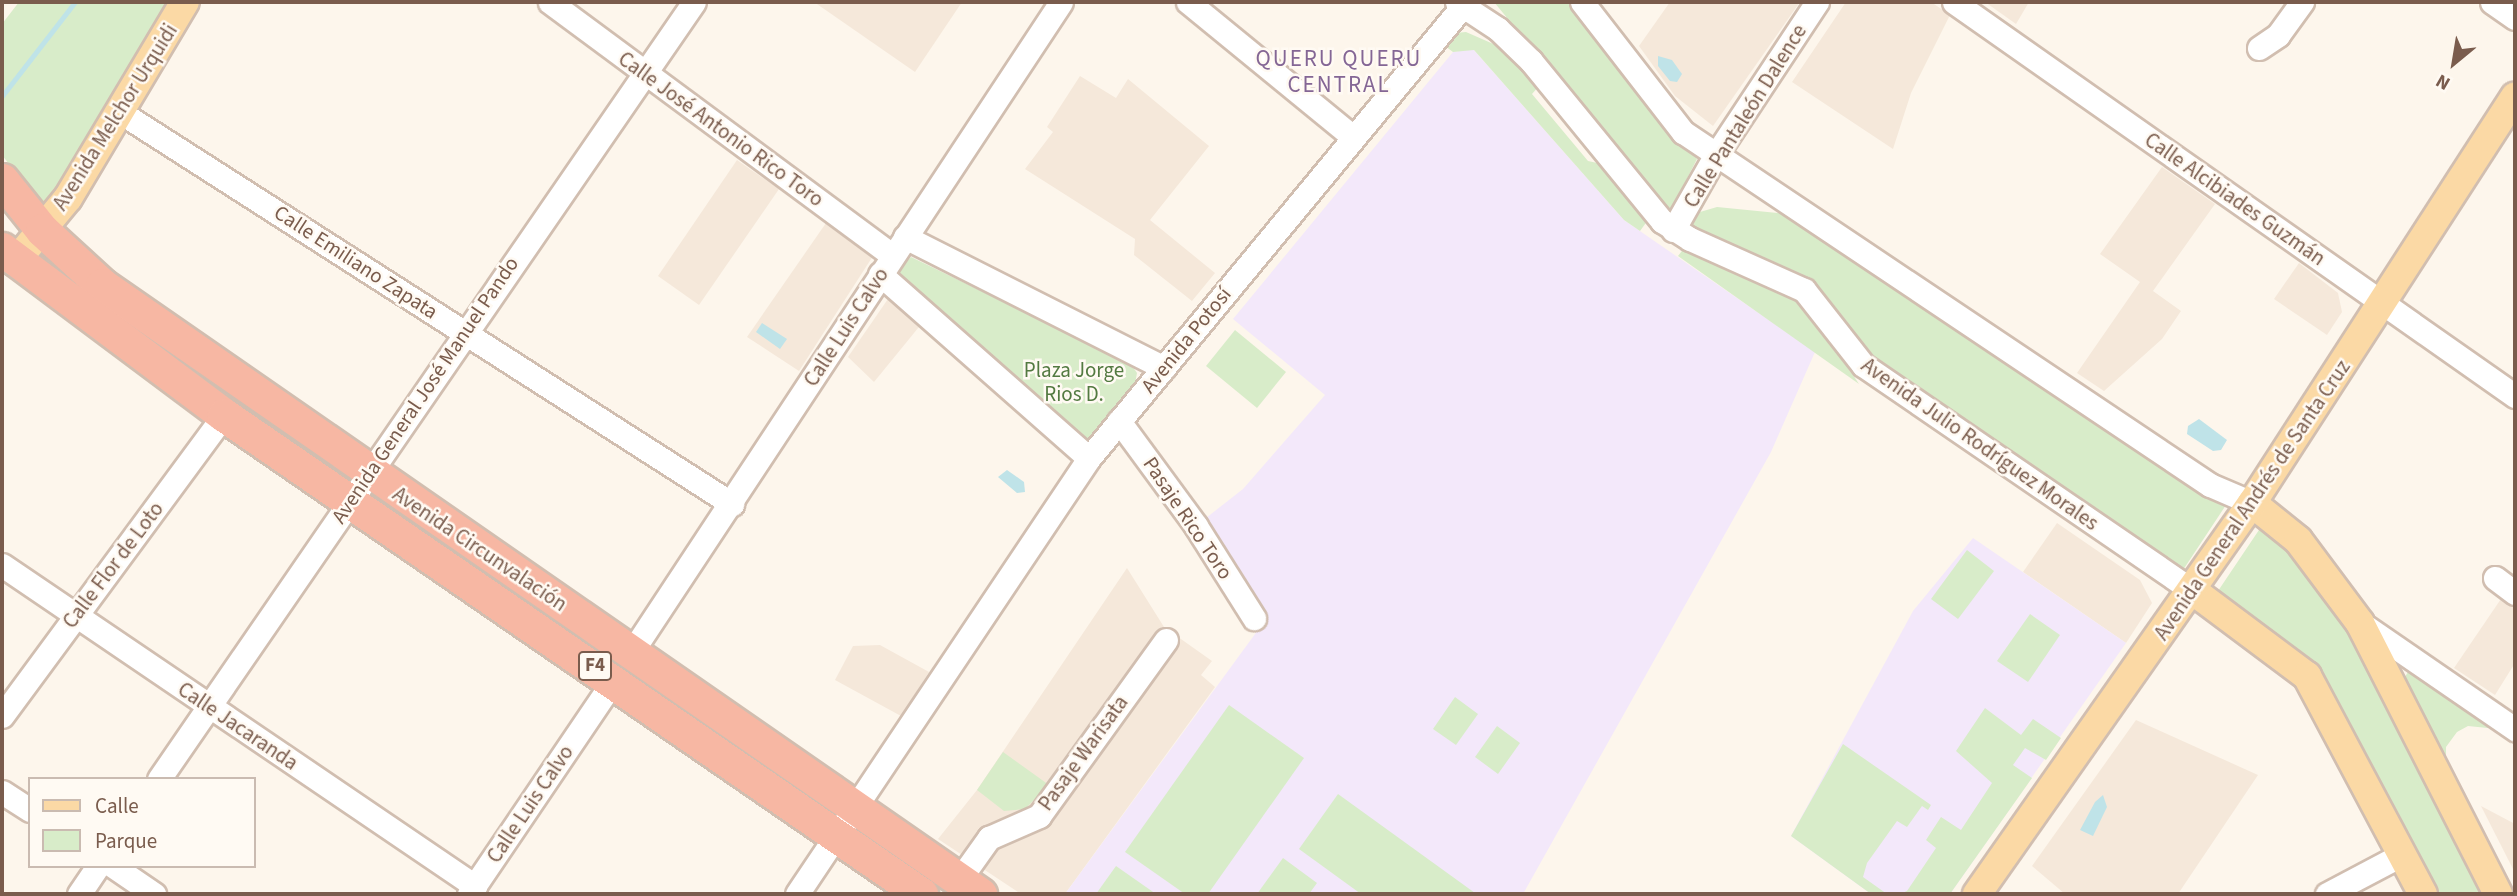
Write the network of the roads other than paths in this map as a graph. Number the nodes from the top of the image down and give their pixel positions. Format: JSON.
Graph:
{"nodes":[{"id":1,"x":185,"y":2,"type":"edge"},
{"id":2,"x":550,"y":2,"type":"edge"},
{"id":3,"x":694,"y":2,"type":"edge"},
{"id":4,"x":1061,"y":2,"type":"edge"},
{"id":5,"x":1188,"y":2,"type":"edge"},
{"id":6,"x":1582,"y":2,"type":"edge"},
{"id":7,"x":1817,"y":2,"type":"edge"},
{"id":8,"x":1954,"y":2,"type":"edge"},
{"id":9,"x":2302,"y":2,"type":"edge"},
{"id":10,"x":2492,"y":2,"type":"edge"},
{"id":11,"x":1461,"y":3,"type":"edge"},
{"id":12,"x":2515,"y":18,"type":"edge"},
{"id":13,"x":2259,"y":48,"type":"dead end"},
{"id":14,"x":645,"y":74,"type":"junction"},
{"id":15,"x":2515,"y":97,"type":"edge"},
{"id":16,"x":120,"y":112,"type":"junction"},
{"id":17,"x":1353,"y":137,"type":"junction"},
{"id":18,"x":1715,"y":156,"type":"junction"},
{"id":19,"x":2,"y":180,"type":"edge"},
{"id":20,"x":42,"y":230,"type":"junction"},
{"id":21,"x":1673,"y":230,"type":"junction"},
{"id":22,"x":893,"y":255,"type":"junction"},
{"id":23,"x":6,"y":263,"type":"edge"},
{"id":24,"x":2383,"y":304,"type":"junction"},
{"id":25,"x":464,"y":332,"type":"junction"},
{"id":26,"x":1164,"y":368,"type":"junction"},
{"id":27,"x":2515,"y":396,"type":"edge"},
{"id":28,"x":224,"y":415,"type":"junction"},
{"id":29,"x":1119,"y":421,"type":"junction"},
{"id":30,"x":1089,"y":458,"type":"junction"},
{"id":31,"x":369,"y":473,"type":"junction"},
{"id":32,"x":348,"y":502,"type":"junction"},
{"id":33,"x":2252,"y":503,"type":"junction"},
{"id":34,"x":732,"y":504,"type":"junction"},
{"id":35,"x":2,"y":565,"type":"edge"},
{"id":36,"x":2495,"y":578,"type":"dead end"},
{"id":37,"x":2192,"y":590,"type":"junction"},
{"id":38,"x":2515,"y":593,"type":"edge"},
{"id":39,"x":74,"y":617,"type":"junction"},
{"id":40,"x":1254,"y":618,"type":"dead end"},
{"id":41,"x":2360,"y":623,"type":"junction"},
{"id":42,"x":1166,"y":640,"type":"dead end"},
{"id":43,"x":623,"y":666,"type":"junction"},
{"id":44,"x":209,"y":706,"type":"junction"},
{"id":45,"x":2,"y":716,"type":"edge"},
{"id":46,"x":2515,"y":729,"type":"edge"},
{"id":47,"x":160,"y":777,"type":"edge"},
{"id":48,"x":2,"y":792,"type":"edge"},
{"id":49,"x":856,"y":808,"type":"junction"},
{"id":50,"x":28,"y":809,"type":"edge"},
{"id":51,"x":837,"y":836,"type":"junction"},
{"id":52,"x":2403,"y":854,"type":"junction"},
{"id":53,"x":97,"y":868,"type":"edge"},
{"id":54,"x":116,"y":868,"type":"edge"},
{"id":55,"x":969,"y":887,"type":"edge"},
{"id":56,"x":472,"y":890,"type":"edge"},
{"id":57,"x":79,"y":894,"type":"edge"},
{"id":58,"x":154,"y":894,"type":"edge"},
{"id":59,"x":797,"y":894,"type":"edge"},
{"id":60,"x":921,"y":894,"type":"edge"},
{"id":61,"x":1977,"y":894,"type":"edge"},
{"id":62,"x":2326,"y":894,"type":"edge"},
{"id":63,"x":2423,"y":894,"type":"edge"},
{"id":64,"x":2498,"y":894,"type":"edge"}],
"edges":[{"from":1,"to":16,"type":"main road","name":"Avenida Melchor Urquidi"},
{"from":2,"to":14,"type":"street","name":"Calle José Antonio Rico Toro"},
{"from":3,"to":14,"type":"street","name":"Avenida General José Manuel Pando"},
{"from":4,"to":22,"type":"street","name":"Calle Luis Calvo"},
{"from":5,"to":17,"type":"street"},
{"from":6,"to":18,"type":"street"},
{"from":7,"to":18,"type":"street","name":"Calle Pantaleón Dalence"},
{"from":8,"to":24,"type":"street","name":"Calle Alcibiades Guzmán"},
{"from":9,"to":13,"type":"street"},
{"from":10,"to":12,"type":"street"},
{"from":11,"to":17,"type":"street","name":"Avenida Potosí"},
{"from":11,"to":21,"type":"street","name":"Avenida Julio Rodríguez Morales"},
{"from":14,"to":22,"type":"street","name":"Calle José Antonio Rico Toro"},
{"from":14,"to":25,"type":"street","name":"Avenida General José Manuel Pando"},
{"from":15,"to":24,"type":"main road","name":"Avenida General Andrés de Santa Cruz"},
{"from":16,"to":20,"type":"main road","name":"Avenida Melchor Urquidi"},
{"from":16,"to":25,"type":"street","name":"Calle Emiliano Zapata"},
{"from":17,"to":26,"type":"street","name":"Avenida Potosí"},
{"from":18,"to":21,"type":"street","name":"Calle Pantaleón Dalence"},
{"from":18,"to":33,"type":"street"},
{"from":19,"to":20,"type":"highway","name":"Avenida Circunvalación","number":"F4"},
{"from":20,"to":23,"type":"main road","name":"Avenida Melchor Urquidi"},
{"from":20,"to":31,"type":"highway","name":"Avenida Circunvalación","number":"F4"},
{"from":21,"to":37,"type":"street","name":"Avenida Julio Rodríguez Morales"},
{"from":22,"to":26,"type":"street","name":"Calle José Antonio Rico Toro"},
{"from":22,"to":30,"type":"street"},
{"from":22,"to":34,"type":"street","name":"Calle Luis Calvo"},
{"from":23,"to":28,"type":"highway","name":"Avenida Circunvalación","number":"F4"},
{"from":24,"to":27,"type":"street","name":"Calle Alcibiades Guzmán"},
{"from":24,"to":33,"type":"main road","name":"Avenida General Andrés de Santa Cruz"},
{"from":25,"to":31,"type":"street","name":"Avenida General José Manuel Pando"},
{"from":25,"to":34,"type":"street","name":"Calle Emiliano Zapata"},
{"from":26,"to":29,"type":"street","name":"Avenida Potosí"},
{"from":28,"to":32,"type":"highway","name":"Avenida Circunvalación","number":"F4"},
{"from":28,"to":39,"type":"street","name":"Calle Flor de Loto"},
{"from":29,"to":30,"type":"street","name":"Avenida Potosí"},
{"from":29,"to":40,"type":"street","name":"Pasaje Rico Toro"},
{"from":30,"to":49,"type":"street","name":"Avenida Potosí"},
{"from":31,"to":32,"type":"street","name":"Avenida General José Manuel Pando"},
{"from":31,"to":43,"type":"highway","name":"Avenida Circunvalación","number":"F4"},
{"from":32,"to":43,"type":"highway","name":"Avenida Circunvalación","number":"F4"},
{"from":32,"to":44,"type":"street","name":"Avenida General José Manuel Pando"},
{"from":33,"to":37,"type":"main road","name":"Avenida General Andrés de Santa Cruz"},
{"from":33,"to":41,"type":"main road"},
{"from":34,"to":43,"type":"street","name":"Calle Luis Calvo"},
{"from":35,"to":39,"type":"street","name":"Calle Jacaranda"},
{"from":36,"to":38,"type":"street"},
{"from":37,"to":52,"type":"main road","name":"Avenida Julio Rodríguez Morales"},
{"from":37,"to":61,"type":"main road","name":"Avenida General Andrés de Santa Cruz"},
{"from":39,"to":44,"type":"street","name":"Calle Jacaranda"},
{"from":39,"to":45,"type":"street","name":"Calle Flor de Loto"},
{"from":41,"to":46,"type":"street"},
{"from":41,"to":64,"type":"main road"},
{"from":42,"to":55,"type":"street","name":"Pasaje Warisata"},
{"from":43,"to":49,"type":"highway","name":"Avenida Circunvalación","number":"F4"},
{"from":43,"to":51,"type":"highway","name":"Avenida Circunvalación","number":"F4"},
{"from":43,"to":56,"type":"street","name":"Calle Luis Calvo"},
{"from":44,"to":47,"type":"street","name":"Avenida General José Manuel Pando"},
{"from":44,"to":56,"type":"street","name":"Calle Jacaranda"},
{"from":48,"to":50,"type":"street"},
{"from":49,"to":51,"type":"street","name":"Avenida Potosí"},
{"from":49,"to":55,"type":"highway","name":"Avenida Circunvalación","number":"F4"},
{"from":51,"to":59,"type":"street","name":"Avenida Potosí"},
{"from":51,"to":60,"type":"highway","name":"Avenida Circunvalación","number":"F4"},
{"from":52,"to":62,"type":"street"},
{"from":52,"to":63,"type":"main road","name":"Avenida Julio Rodríguez Morales"},
{"from":53,"to":57,"type":"street"},
{"from":54,"to":58,"type":"street"}]}
